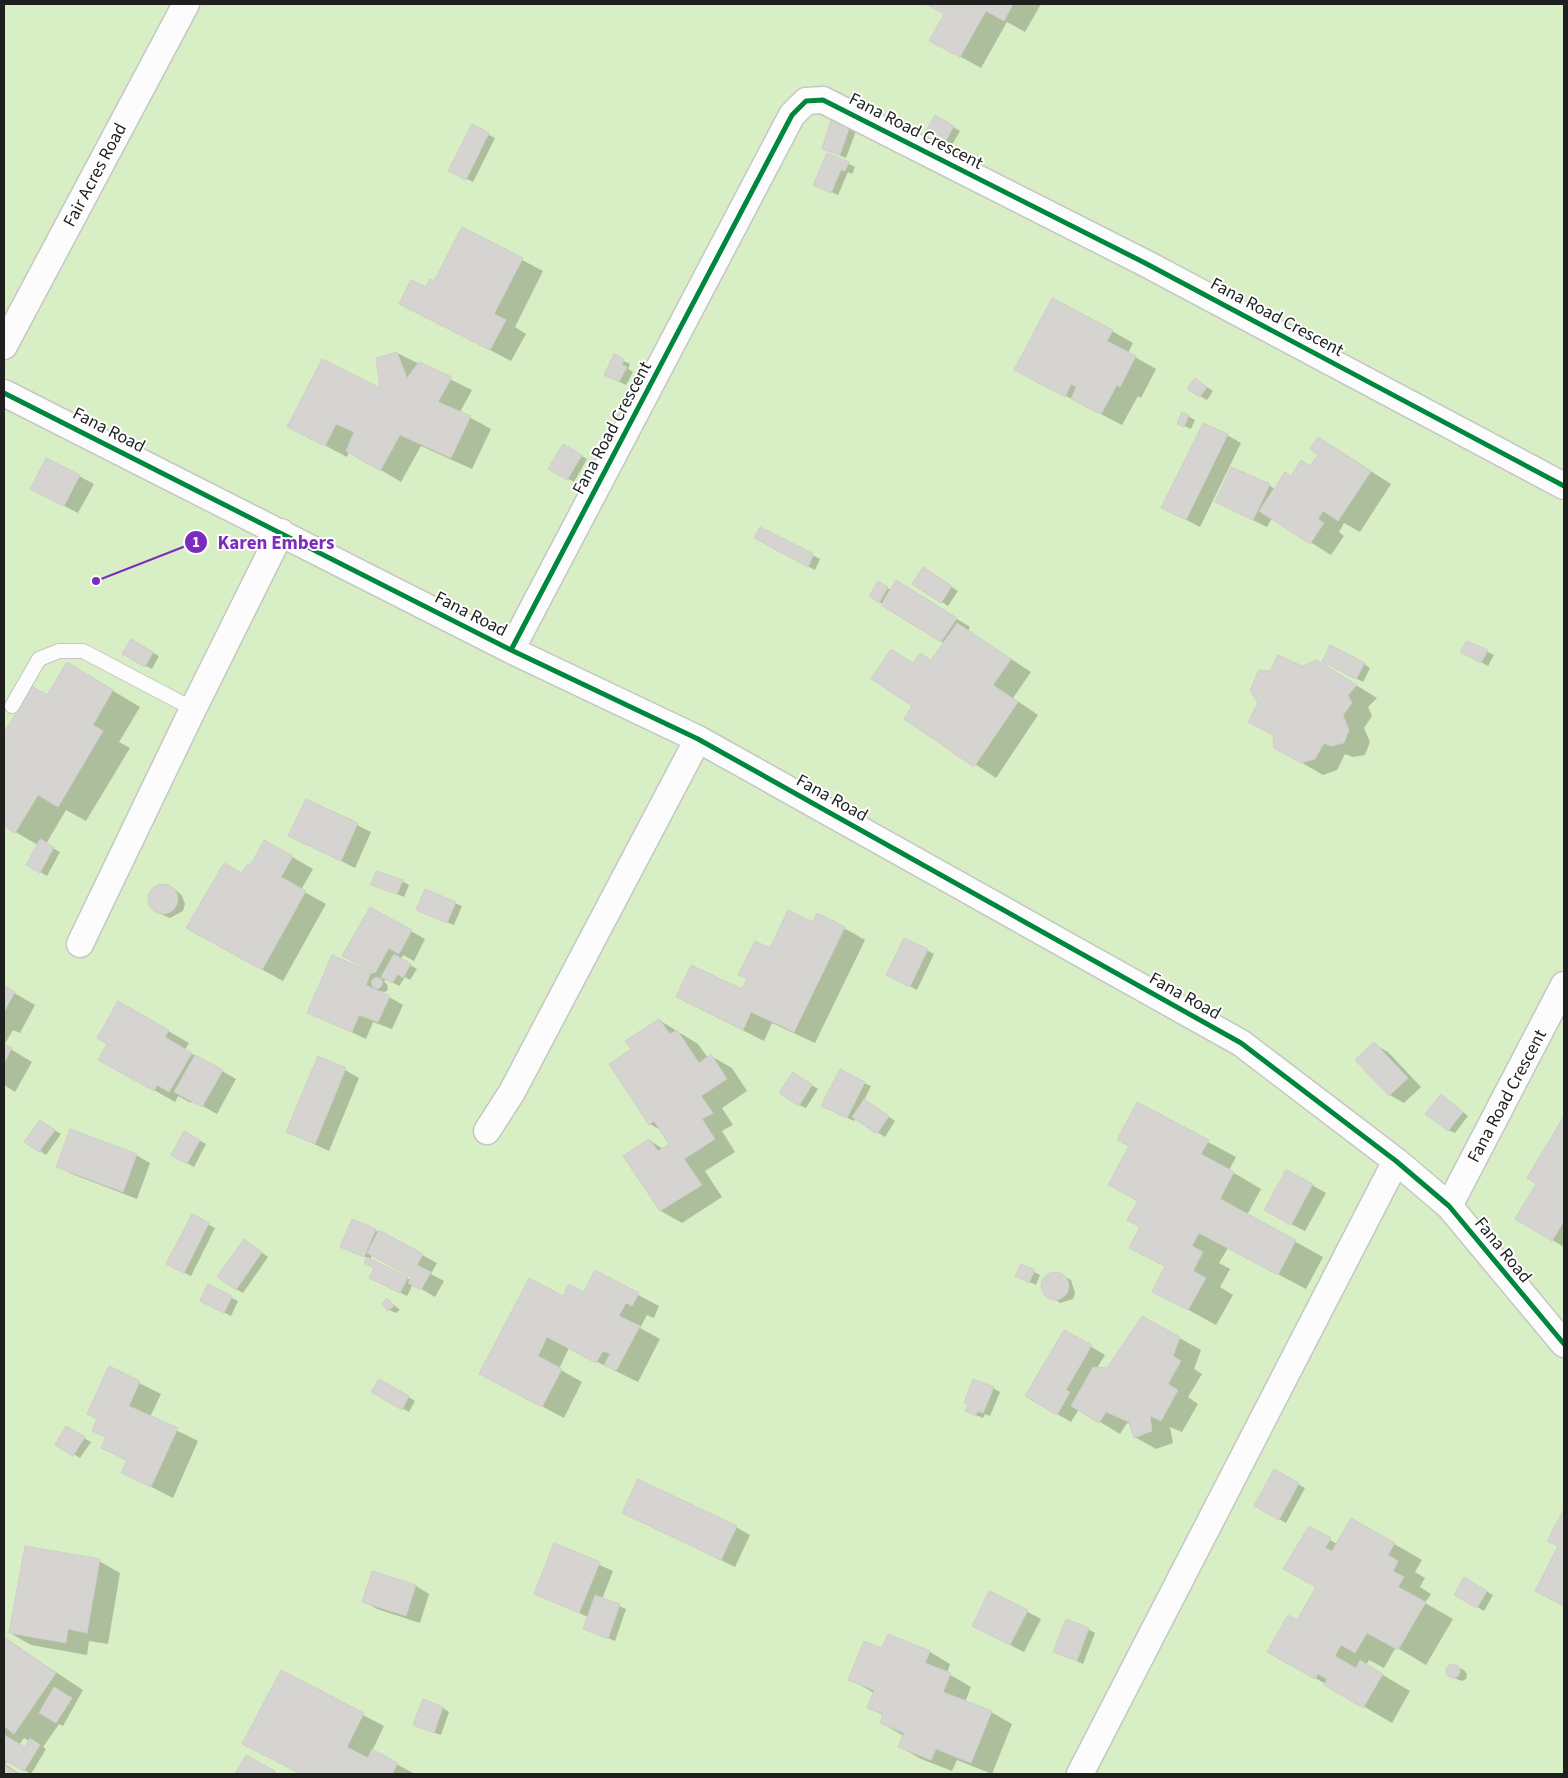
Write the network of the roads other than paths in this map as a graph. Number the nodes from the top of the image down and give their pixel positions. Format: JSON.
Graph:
{"nodes":[{"id":1,"x":186,"y":4,"type":"edge"},
{"id":2,"x":4,"y":346,"type":"edge"},
{"id":3,"x":4,"y":393,"type":"edge"},
{"id":4,"x":1564,"y":486,"type":"edge"},
{"id":5,"x":281,"y":532,"type":"junction"},
{"id":6,"x":511,"y":650,"type":"junction"},
{"id":7,"x":12,"y":706,"type":"dead end"},
{"id":8,"x":193,"y":709,"type":"junction"},
{"id":9,"x":698,"y":739,"type":"junction"},
{"id":10,"x":80,"y":944,"type":"dead end"},
{"id":11,"x":1564,"y":985,"type":"edge"},
{"id":12,"x":487,"y":1131,"type":"dead end"},
{"id":13,"x":1396,"y":1162,"type":"junction"},
{"id":14,"x":1450,"y":1206,"type":"junction"},
{"id":15,"x":1564,"y":1344,"type":"edge"},
{"id":16,"x":1080,"y":1774,"type":"edge"}],
"edges":[{"from":1,"to":2,"type":"street","name":"Fair Acres Road"},
{"from":3,"to":5,"type":"street","name":"Fana Road"},
{"from":4,"to":6,"type":"street","name":"Fana Road Crescent"},
{"from":5,"to":6,"type":"street","name":"Fana Road"},
{"from":5,"to":8,"type":"street"},
{"from":6,"to":9,"type":"street","name":"Fana Road"},
{"from":7,"to":8,"type":"lane"},
{"from":8,"to":10,"type":"street"},
{"from":9,"to":12,"type":"street"},
{"from":9,"to":13,"type":"street","name":"Fana Road"},
{"from":11,"to":14,"type":"street","name":"Fana Road Crescent"},
{"from":13,"to":14,"type":"street","name":"Fana Road"},
{"from":13,"to":16,"type":"street"},
{"from":14,"to":15,"type":"street","name":"Fana Road"}]}
